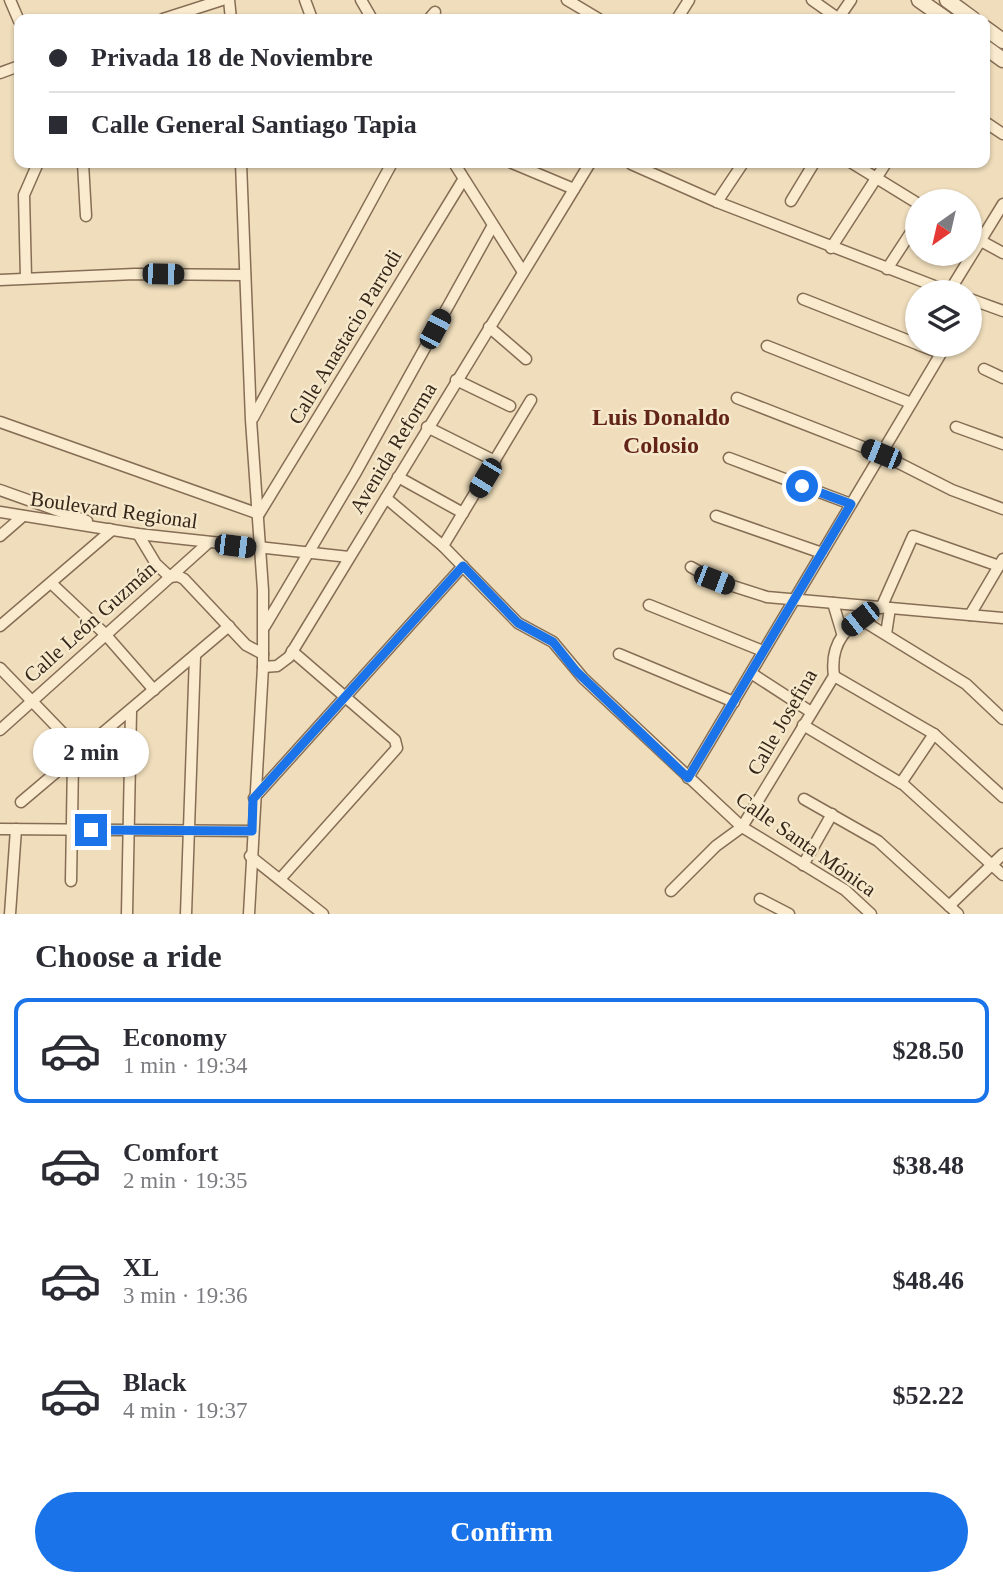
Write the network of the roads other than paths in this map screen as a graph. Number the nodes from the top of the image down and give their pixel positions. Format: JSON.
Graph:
{"nodes":[{"id":1,"x":222,"y":0,"type":"edge"},
{"id":2,"x":567,"y":0,"type":"edge"},
{"id":3,"x":812,"y":0,"type":"edge"},
{"id":4,"x":919,"y":0,"type":"edge"},
{"id":5,"x":947,"y":0,"type":"edge"},
{"id":6,"x":179,"y":14,"type":"edge"},
{"id":7,"x":591,"y":14,"type":"edge"},
{"id":8,"x":832,"y":14,"type":"edge"},
{"id":9,"x":939,"y":14,"type":"edge"},
{"id":10,"x":967,"y":14,"type":"edge"},
{"id":11,"x":36,"y":168,"type":"edge"},
{"id":12,"x":83,"y":168,"type":"edge"},
{"id":13,"x":241,"y":168,"type":"edge"},
{"id":14,"x":389,"y":168,"type":"edge"},
{"id":15,"x":457,"y":168,"type":"edge"},
{"id":16,"x":524,"y":168,"type":"edge"},
{"id":17,"x":587,"y":168,"type":"edge"},
{"id":18,"x":640,"y":168,"type":"edge"},
{"id":19,"x":740,"y":168,"type":"edge"},
{"id":20,"x":811,"y":168,"type":"edge"},
{"id":21,"x":860,"y":168,"type":"edge"},
{"id":22,"x":883,"y":168,"type":"edge"},
{"id":23,"x":876,"y":178,"type":"junction"},
{"id":24,"x":463,"y":180,"type":"junction"},
{"id":25,"x":574,"y":189,"type":"junction"},
{"id":26,"x":905,"y":196,"type":"edge"},
{"id":27,"x":791,"y":201,"type":"dead end"},
{"id":28,"x":717,"y":202,"type":"junction"},
{"id":29,"x":1003,"y":204,"type":"edge"},
{"id":30,"x":86,"y":216,"type":"dead end"},
{"id":31,"x":492,"y":226,"type":"junction"},
{"id":32,"x":982,"y":238,"type":"edge"},
{"id":33,"x":905,"y":241,"type":"edge"},
{"id":34,"x":982,"y":242,"type":"edge"},
{"id":35,"x":831,"y":248,"type":"junction"},
{"id":36,"x":1003,"y":253,"type":"edge"},
{"id":37,"x":887,"y":269,"type":"junction"},
{"id":38,"x":523,"y":272,"type":"junction"},
{"id":39,"x":245,"y":275,"type":"junction"},
{"id":40,"x":26,"y":278,"type":"junction"},
{"id":41,"x":917,"y":280,"type":"edge"},
{"id":42,"x":0,"y":281,"type":"edge"},
{"id":43,"x":803,"y":299,"type":"dead end"},
{"id":44,"x":982,"y":305,"type":"edge"},
{"id":45,"x":1003,"y":311,"type":"edge"},
{"id":46,"x":489,"y":327,"type":"junction"},
{"id":47,"x":905,"y":339,"type":"edge"},
{"id":48,"x":766,"y":346,"type":"dead end"},
{"id":49,"x":938,"y":357,"type":"edge"},
{"id":50,"x":526,"y":359,"type":"dead end"},
{"id":51,"x":984,"y":369,"type":"dead end"},
{"id":52,"x":1003,"y":378,"type":"edge"},
{"id":53,"x":456,"y":380,"type":"junction"},
{"id":54,"x":737,"y":398,"type":"dead end"},
{"id":55,"x":531,"y":400,"type":"dead end"},
{"id":56,"x":911,"y":403,"type":"junction"},
{"id":57,"x":510,"y":406,"type":"dead end"},
{"id":58,"x":251,"y":420,"type":"junction"},
{"id":59,"x":0,"y":422,"type":"edge"},
{"id":60,"x":427,"y":427,"type":"junction"},
{"id":61,"x":956,"y":427,"type":"dead end"},
{"id":62,"x":1003,"y":444,"type":"edge"},
{"id":63,"x":881,"y":454,"type":"junction"},
{"id":64,"x":729,"y":458,"type":"dead end"},
{"id":65,"x":495,"y":460,"type":"junction"},
{"id":66,"x":398,"y":477,"type":"junction"},
{"id":67,"x":0,"y":490,"type":"edge"},
{"id":68,"x":386,"y":498,"type":"junction"},
{"id":69,"x":851,"y":504,"type":"junction"},
{"id":70,"x":1003,"y":509,"type":"edge"},
{"id":71,"x":0,"y":512,"type":"edge"},
{"id":72,"x":463,"y":513,"type":"junction"},
{"id":73,"x":260,"y":514,"type":"junction"},
{"id":74,"x":23,"y":516,"type":"junction"},
{"id":75,"x":716,"y":516,"type":"dead end"},
{"id":76,"x":112,"y":530,"type":"junction"},
{"id":77,"x":138,"y":534,"type":"junction"},
{"id":78,"x":0,"y":536,"type":"edge"},
{"id":79,"x":208,"y":543,"type":"junction"},
{"id":80,"x":443,"y":546,"type":"junction"},
{"id":81,"x":262,"y":549,"type":"junction"},
{"id":82,"x":305,"y":553,"type":"junction"},
{"id":83,"x":822,"y":553,"type":"junction"},
{"id":84,"x":349,"y":557,"type":"junction"},
{"id":85,"x":1001,"y":562,"type":"edge"},
{"id":86,"x":463,"y":566,"type":"junction"},
{"id":87,"x":691,"y":567,"type":"dead end"},
{"id":88,"x":170,"y":577,"type":"junction"},
{"id":89,"x":51,"y":583,"type":"junction"},
{"id":90,"x":794,"y":600,"type":"junction"},
{"id":91,"x":834,"y":603,"type":"junction"},
{"id":92,"x":649,"y":606,"type":"dead end"},
{"id":93,"x":882,"y":608,"type":"junction"},
{"id":94,"x":970,"y":615,"type":"junction"},
{"id":95,"x":1003,"y":618,"type":"edge"},
{"id":96,"x":860,"y":619,"type":"junction"},
{"id":97,"x":0,"y":626,"type":"edge"},
{"id":98,"x":229,"y":626,"type":"junction"},
{"id":99,"x":263,"y":629,"type":"junction"},
{"id":100,"x":842,"y":633,"type":"junction"},
{"id":101,"x":105,"y":634,"type":"junction"},
{"id":102,"x":886,"y":634,"type":"junction"},
{"id":103,"x":292,"y":651,"type":"junction"},
{"id":104,"x":763,"y":651,"type":"junction"},
{"id":105,"x":263,"y":653,"type":"junction"},
{"id":106,"x":619,"y":654,"type":"dead end"},
{"id":107,"x":195,"y":656,"type":"junction"},
{"id":108,"x":263,"y":667,"type":"junction"},
{"id":109,"x":0,"y":668,"type":"edge"},
{"id":110,"x":751,"y":673,"type":"junction"},
{"id":111,"x":834,"y":676,"type":"junction"},
{"id":112,"x":154,"y":690,"type":"junction"},
{"id":113,"x":345,"y":697,"type":"junction"},
{"id":114,"x":31,"y":700,"type":"junction"},
{"id":115,"x":734,"y":702,"type":"junction"},
{"id":116,"x":131,"y":711,"type":"junction"},
{"id":117,"x":811,"y":712,"type":"junction"},
{"id":118,"x":1003,"y":719,"type":"edge"},
{"id":119,"x":803,"y":726,"type":"junction"},
{"id":120,"x":0,"y":730,"type":"edge"},
{"id":121,"x":934,"y":734,"type":"junction"},
{"id":122,"x":78,"y":757,"type":"junction"},
{"id":123,"x":688,"y":778,"type":"junction"},
{"id":124,"x":901,"y":783,"type":"junction"},
{"id":125,"x":1003,"y":797,"type":"edge"},
{"id":126,"x":253,"y":799,"type":"junction"},
{"id":127,"x":804,"y":799,"type":"dead end"},
{"id":128,"x":22,"y":802,"type":"dead end"},
{"id":129,"x":832,"y":814,"type":"junction"},
{"id":130,"x":742,"y":827,"type":"junction"},
{"id":131,"x":0,"y":829,"type":"edge"},
{"id":132,"x":16,"y":829,"type":"junction"},
{"id":133,"x":72,"y":830,"type":"junction"},
{"id":134,"x":129,"y":830,"type":"junction"},
{"id":135,"x":189,"y":830,"type":"junction"},
{"id":136,"x":252,"y":831,"type":"junction"},
{"id":137,"x":1003,"y":853,"type":"edge"},
{"id":138,"x":250,"y":856,"type":"junction"},
{"id":139,"x":992,"y":864,"type":"junction"},
{"id":140,"x":803,"y":865,"type":"junction"},
{"id":141,"x":1003,"y":875,"type":"edge"},
{"id":142,"x":281,"y":878,"type":"junction"},
{"id":143,"x":71,"y":881,"type":"dead end"},
{"id":144,"x":671,"y":891,"type":"dead end"},
{"id":145,"x":760,"y":899,"type":"dead end"},
{"id":146,"x":953,"y":910,"type":"edge"},
{"id":147,"x":865,"y":912,"type":"edge"},
{"id":148,"x":10,"y":914,"type":"edge"},
{"id":149,"x":127,"y":914,"type":"edge"},
{"id":150,"x":186,"y":914,"type":"edge"},
{"id":151,"x":249,"y":914,"type":"edge"},
{"id":152,"x":323,"y":914,"type":"edge"},
{"id":153,"x":789,"y":914,"type":"edge"}],
"edges":[{"from":1,"to":6,"type":"street"},
{"from":2,"to":7,"type":"street"},
{"from":3,"to":8,"type":"street"},
{"from":4,"to":9,"type":"street"},
{"from":5,"to":10,"type":"street"},
{"from":11,"to":40,"type":"street"},
{"from":12,"to":30,"type":"street"},
{"from":13,"to":39,"type":"street"},
{"from":14,"to":58,"type":"street"},
{"from":15,"to":24,"type":"street"},
{"from":16,"to":25,"type":"street"},
{"from":17,"to":25,"type":"street","name":"Avenida Reforma"},
{"from":18,"to":28,"type":"street"},
{"from":19,"to":28,"type":"street"},
{"from":20,"to":27,"type":"street"},
{"from":21,"to":23,"type":"street"},
{"from":22,"to":23,"type":"street"},
{"from":23,"to":26,"type":"street"},
{"from":23,"to":35,"type":"street"},
{"from":24,"to":31,"type":"street"},
{"from":24,"to":73,"type":"street","name":"Calle Anastacio Parrodi"},
{"from":25,"to":38,"type":"street","name":"Avenida Reforma"},
{"from":28,"to":35,"type":"street"},
{"from":29,"to":32,"type":"street"},
{"from":31,"to":38,"type":"street"},
{"from":31,"to":82,"type":"street"},
{"from":33,"to":37,"type":"street"},
{"from":34,"to":36,"type":"street"},
{"from":35,"to":37,"type":"street"},
{"from":37,"to":41,"type":"street"},
{"from":38,"to":46,"type":"street","name":"Avenida Reforma"},
{"from":39,"to":40,"type":"street"},
{"from":39,"to":58,"type":"street"},
{"from":40,"to":42,"type":"street"},
{"from":43,"to":47,"type":"street"},
{"from":44,"to":45,"type":"street"},
{"from":46,"to":50,"type":"street"},
{"from":46,"to":53,"type":"street","name":"Avenida Reforma"},
{"from":48,"to":56,"type":"street"},
{"from":49,"to":56,"type":"street"},
{"from":51,"to":52,"type":"street"},
{"from":53,"to":57,"type":"street"},
{"from":53,"to":60,"type":"street","name":"Avenida Reforma"},
{"from":54,"to":63,"type":"street"},
{"from":55,"to":65,"type":"street"},
{"from":56,"to":63,"type":"street"},
{"from":58,"to":73,"type":"street"},
{"from":59,"to":73,"type":"street"},
{"from":60,"to":65,"type":"street"},
{"from":60,"to":66,"type":"street","name":"Avenida Reforma"},
{"from":61,"to":62,"type":"street"},
{"from":63,"to":69,"type":"street"},
{"from":63,"to":70,"type":"street"},
{"from":64,"to":69,"type":"street"},
{"from":65,"to":72,"type":"street"},
{"from":66,"to":68,"type":"street","name":"Avenida Reforma"},
{"from":66,"to":72,"type":"street"},
{"from":67,"to":76,"type":"street"},
{"from":68,"to":80,"type":"street","name":"Calle Santa Mónica"},
{"from":68,"to":84,"type":"street","name":"Avenida Reforma"},
{"from":69,"to":83,"type":"street"},
{"from":71,"to":74,"type":"street","name":"Boulevard Regional"},
{"from":72,"to":80,"type":"street"},
{"from":73,"to":81,"type":"street"},
{"from":74,"to":76,"type":"street","name":"Boulevard Regional"},
{"from":74,"to":78,"type":"street"},
{"from":75,"to":83,"type":"street"},
{"from":76,"to":77,"type":"street","name":"Boulevard Regional"},
{"from":76,"to":89,"type":"street"},
{"from":77,"to":79,"type":"street","name":"Boulevard Regional"},
{"from":77,"to":88,"type":"street"},
{"from":79,"to":81,"type":"street","name":"Boulevard Regional"},
{"from":79,"to":88,"type":"street","name":"Calle León Guzmán"},
{"from":80,"to":86,"type":"street","name":"Calle Santa Mónica"},
{"from":81,"to":82,"type":"street","name":"Boulevard Regional"},
{"from":81,"to":99,"type":"street"},
{"from":82,"to":84,"type":"street","name":"Boulevard Regional"},
{"from":82,"to":99,"type":"street"},
{"from":83,"to":90,"type":"street"},
{"from":84,"to":103,"type":"street","name":"Avenida Reforma"},
{"from":85,"to":93,"type":"street"},
{"from":85,"to":94,"type":"street"},
{"from":86,"to":113,"type":"street"},
{"from":86,"to":123,"type":"street","name":"Calle Santa Mónica"},
{"from":87,"to":90,"type":"street"},
{"from":88,"to":98,"type":"street"},
{"from":88,"to":101,"type":"street","name":"Calle León Guzmán"},
{"from":89,"to":97,"type":"street"},
{"from":89,"to":101,"type":"street"},
{"from":90,"to":91,"type":"street"},
{"from":90,"to":104,"type":"street"},
{"from":91,"to":93,"type":"street"},
{"from":91,"to":100,"type":"street"},
{"from":92,"to":104,"type":"street"},
{"from":93,"to":94,"type":"street"},
{"from":93,"to":96,"type":"street"},
{"from":93,"to":102,"type":"street"},
{"from":94,"to":95,"type":"street"},
{"from":96,"to":100,"type":"street"},
{"from":96,"to":102,"type":"street"},
{"from":98,"to":105,"type":"street"},
{"from":98,"to":107,"type":"street"},
{"from":99,"to":105,"type":"street"},
{"from":100,"to":111,"type":"street","name":"Calle Josefina"},
{"from":101,"to":112,"type":"street"},
{"from":101,"to":114,"type":"street","name":"Calle León Guzmán"},
{"from":102,"to":118,"type":"street"},
{"from":103,"to":108,"type":"street","name":"Avenida Reforma"},
{"from":103,"to":113,"type":"street"},
{"from":104,"to":110,"type":"street"},
{"from":105,"to":108,"type":"street"},
{"from":106,"to":115,"type":"street"},
{"from":107,"to":112,"type":"street"},
{"from":107,"to":135,"type":"street"},
{"from":108,"to":126,"type":"street"},
{"from":109,"to":114,"type":"street"},
{"from":110,"to":115,"type":"street"},
{"from":110,"to":117,"type":"street"},
{"from":111,"to":117,"type":"street","name":"Calle Josefina"},
{"from":111,"to":121,"type":"street"},
{"from":112,"to":116,"type":"street"},
{"from":113,"to":126,"type":"street"},
{"from":113,"to":142,"type":"street"},
{"from":114,"to":120,"type":"street","name":"Calle León Guzmán"},
{"from":114,"to":122,"type":"street"},
{"from":115,"to":123,"type":"street"},
{"from":116,"to":122,"type":"street"},
{"from":116,"to":134,"type":"street"},
{"from":117,"to":119,"type":"street","name":"Calle Josefina"},
{"from":119,"to":124,"type":"street"},
{"from":119,"to":130,"type":"street","name":"Calle Josefina"},
{"from":121,"to":124,"type":"street"},
{"from":121,"to":125,"type":"street"},
{"from":122,"to":128,"type":"street"},
{"from":122,"to":133,"type":"street"},
{"from":123,"to":130,"type":"street","name":"Calle Santa Mónica"},
{"from":124,"to":139,"type":"street"},
{"from":126,"to":136,"type":"street"},
{"from":127,"to":129,"type":"street"},
{"from":129,"to":140,"type":"street"},
{"from":129,"to":146,"type":"street"},
{"from":130,"to":140,"type":"street","name":"Calle Santa Mónica"},
{"from":130,"to":144,"type":"street"},
{"from":131,"to":132,"type":"street"},
{"from":132,"to":133,"type":"street"},
{"from":132,"to":148,"type":"street"},
{"from":133,"to":134,"type":"street"},
{"from":133,"to":143,"type":"street"},
{"from":134,"to":135,"type":"street"},
{"from":134,"to":149,"type":"street"},
{"from":135,"to":136,"type":"street"},
{"from":135,"to":150,"type":"street"},
{"from":136,"to":138,"type":"street"},
{"from":137,"to":139,"type":"street"},
{"from":138,"to":142,"type":"street"},
{"from":138,"to":151,"type":"street"},
{"from":139,"to":141,"type":"street"},
{"from":139,"to":146,"type":"street"},
{"from":140,"to":147,"type":"street","name":"Calle Santa Mónica"},
{"from":142,"to":152,"type":"street"},
{"from":145,"to":153,"type":"street"}]}
